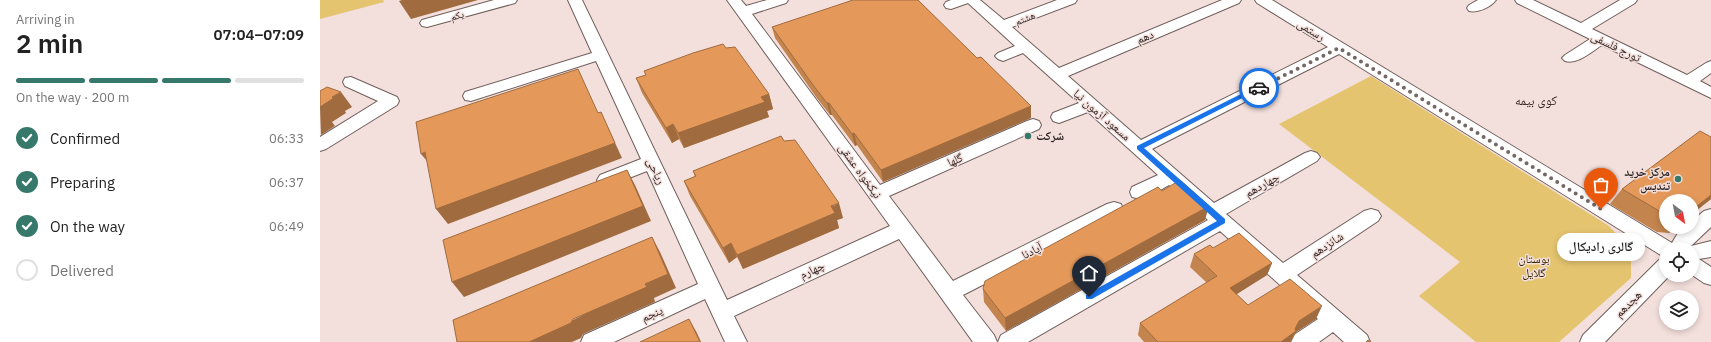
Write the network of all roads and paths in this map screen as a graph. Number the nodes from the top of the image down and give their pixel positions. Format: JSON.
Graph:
{"nodes":[{"id":1,"x":510,"y":0,"type":"edge"},
{"id":2,"x":575,"y":0,"type":"edge"},
{"id":3,"x":781,"y":0,"type":"edge"},
{"id":4,"x":964,"y":0,"type":"edge"},
{"id":5,"x":972,"y":0,"type":"edge"},
{"id":6,"x":1070,"y":0,"type":"edge"},
{"id":7,"x":1234,"y":0,"type":"edge"},
{"id":8,"x":1262,"y":0,"type":"edge"},
{"id":9,"x":1489,"y":0,"type":"edge"},
{"id":10,"x":1522,"y":0,"type":"edge"},
{"id":11,"x":1630,"y":0,"type":"edge"},
{"id":12,"x":951,"y":5,"type":"dead end"},
{"id":13,"x":739,"y":6,"type":"edge"},
{"id":14,"x":1474,"y":8,"type":"dead end"},
{"id":15,"x":427,"y":23,"type":"dead end"},
{"id":16,"x":1002,"y":26,"type":"junction"},
{"id":17,"x":1581,"y":29,"type":"junction"},
{"id":18,"x":1601,"y":39,"type":"junction"},
{"id":19,"x":1025,"y":47,"type":"junction"},
{"id":20,"x":1339,"y":48,"type":"junction"},
{"id":21,"x":601,"y":55,"type":"junction"},
{"id":22,"x":1003,"y":56,"type":"dead end"},
{"id":23,"x":1570,"y":58,"type":"dead end"},
{"id":24,"x":1711,"y":66,"type":"edge"},
{"id":25,"x":1056,"y":74,"type":"junction"},
{"id":26,"x":351,"y":82,"type":"dead end"},
{"id":27,"x":1688,"y":82,"type":"junction"},
{"id":28,"x":1711,"y":93,"type":"edge"},
{"id":29,"x":471,"y":96,"type":"dead end"},
{"id":30,"x":1090,"y":105,"type":"junction"},
{"id":31,"x":1059,"y":117,"type":"dead end"},
{"id":32,"x":1033,"y":125,"type":"dead end"},
{"id":33,"x":320,"y":145,"type":"edge"},
{"id":34,"x":1139,"y":148,"type":"junction"},
{"id":35,"x":1311,"y":157,"type":"dead end"},
{"id":36,"x":652,"y":162,"type":"junction"},
{"id":37,"x":1171,"y":176,"type":"junction"},
{"id":38,"x":587,"y":187,"type":"edge"},
{"id":39,"x":1139,"y":192,"type":"dead end"},
{"id":40,"x":877,"y":194,"type":"junction"},
{"id":41,"x":1114,"y":209,"type":"edge"},
{"id":42,"x":1371,"y":216,"type":"dead end"},
{"id":43,"x":1711,"y":216,"type":"edge"},
{"id":44,"x":1217,"y":217,"type":"junction"},
{"id":45,"x":902,"y":229,"type":"junction"},
{"id":46,"x":1684,"y":242,"type":"edge"},
{"id":47,"x":1659,"y":245,"type":"edge"},
{"id":48,"x":1711,"y":249,"type":"edge"},
{"id":49,"x":1699,"y":252,"type":"edge"},
{"id":50,"x":1699,"y":269,"type":"edge"},
{"id":51,"x":1659,"y":273,"type":"edge"},
{"id":52,"x":1282,"y":274,"type":"junction"},
{"id":53,"x":1711,"y":277,"type":"edge"},
{"id":54,"x":711,"y":287,"type":"junction"},
{"id":55,"x":949,"y":292,"type":"junction"},
{"id":56,"x":722,"y":312,"type":"junction"},
{"id":57,"x":1334,"y":320,"type":"junction"},
{"id":58,"x":592,"y":342,"type":"edge"},
{"id":59,"x":736,"y":342,"type":"edge"},
{"id":60,"x":986,"y":342,"type":"edge"},
{"id":61,"x":1009,"y":342,"type":"edge"},
{"id":62,"x":1302,"y":342,"type":"edge"},
{"id":63,"x":1359,"y":342,"type":"edge"},
{"id":64,"x":1591,"y":342,"type":"edge"}],
"edges":[{"from":1,"to":15,"type":"street","name":"یکم"},
{"from":2,"to":21,"type":"street","name":"ریاحی"},
{"from":3,"to":13,"type":"street"},
{"from":4,"to":12,"type":"street"},
{"from":5,"to":16,"type":"street","name":"مسعود آزمون نیا"},
{"from":6,"to":16,"type":"street","name":"هشتم"},
{"from":7,"to":25,"type":"street","name":"دهم"},
{"from":8,"to":20,"type":"street","name":"رستمی"},
{"from":9,"to":14,"type":"street"},
{"from":10,"to":17,"type":"street","name":"تورج فلسفی"},
{"from":11,"to":17,"type":"street"},
{"from":13,"to":40,"type":"street","name":"نیکخواه عشقی"},
{"from":16,"to":19,"type":"street","name":"مسعود آزمون نیا"},
{"from":17,"to":18,"type":"street","name":"تورج فلسفی"},
{"from":18,"to":23,"type":"street"},
{"from":18,"to":27,"type":"street","name":"تورج فلسفی"},
{"from":19,"to":22,"type":"street"},
{"from":19,"to":25,"type":"street","name":"مسعود آزمون نیا"},
{"from":20,"to":34,"type":"street"},
{"from":20,"to":47,"type":"street","name":"رستمی"},
{"from":21,"to":29,"type":"street"},
{"from":21,"to":36,"type":"street","name":"ریاحی"},
{"from":24,"to":27,"type":"street"},
{"from":25,"to":30,"type":"street","name":"مسعود آزمون نیا"},
{"from":26,"to":33,"type":"street"},
{"from":27,"to":28,"type":"street","name":"تورج فلسفی"},
{"from":30,"to":31,"type":"street"},
{"from":30,"to":34,"type":"street","name":"مسعود آزمون نیا"},
{"from":32,"to":40,"type":"street","name":"گلها"},
{"from":34,"to":37,"type":"street","name":"مسعود آزمون نیا"},
{"from":35,"to":44,"type":"street","name":"چهاردهم"},
{"from":36,"to":38,"type":"street"},
{"from":36,"to":54,"type":"street","name":"ریاحی"},
{"from":37,"to":39,"type":"street"},
{"from":37,"to":44,"type":"street","name":"مسعود آزمون نیا"},
{"from":40,"to":45,"type":"street","name":"نیکخواه عشقی"},
{"from":41,"to":55,"type":"street","name":"آپادنا"},
{"from":42,"to":52,"type":"street","name":"شانزدهم"},
{"from":43,"to":46,"type":"street"},
{"from":44,"to":52,"type":"street","name":"مسعود آزمون نیا"},
{"from":44,"to":61,"type":"street","name":"چهاردهم"},
{"from":45,"to":55,"type":"street","name":"نیکخواه عشقی"},
{"from":45,"to":56,"type":"street","name":"چهارم"},
{"from":48,"to":49,"type":"street"},
{"from":50,"to":53,"type":"street"},
{"from":51,"to":64,"type":"street","name":"هجدهم"},
{"from":52,"to":57,"type":"street","name":"مسعود آزمون نیا"},
{"from":54,"to":56,"type":"street","name":"ریاحی"},
{"from":54,"to":58,"type":"street","name":"پنجم"},
{"from":55,"to":60,"type":"street","name":"نیکخواه عشقی"},
{"from":56,"to":59,"type":"street","name":"ریاحی"},
{"from":57,"to":62,"type":"street"},
{"from":57,"to":63,"type":"street","name":"مسعود آزمون نیا"}]}
